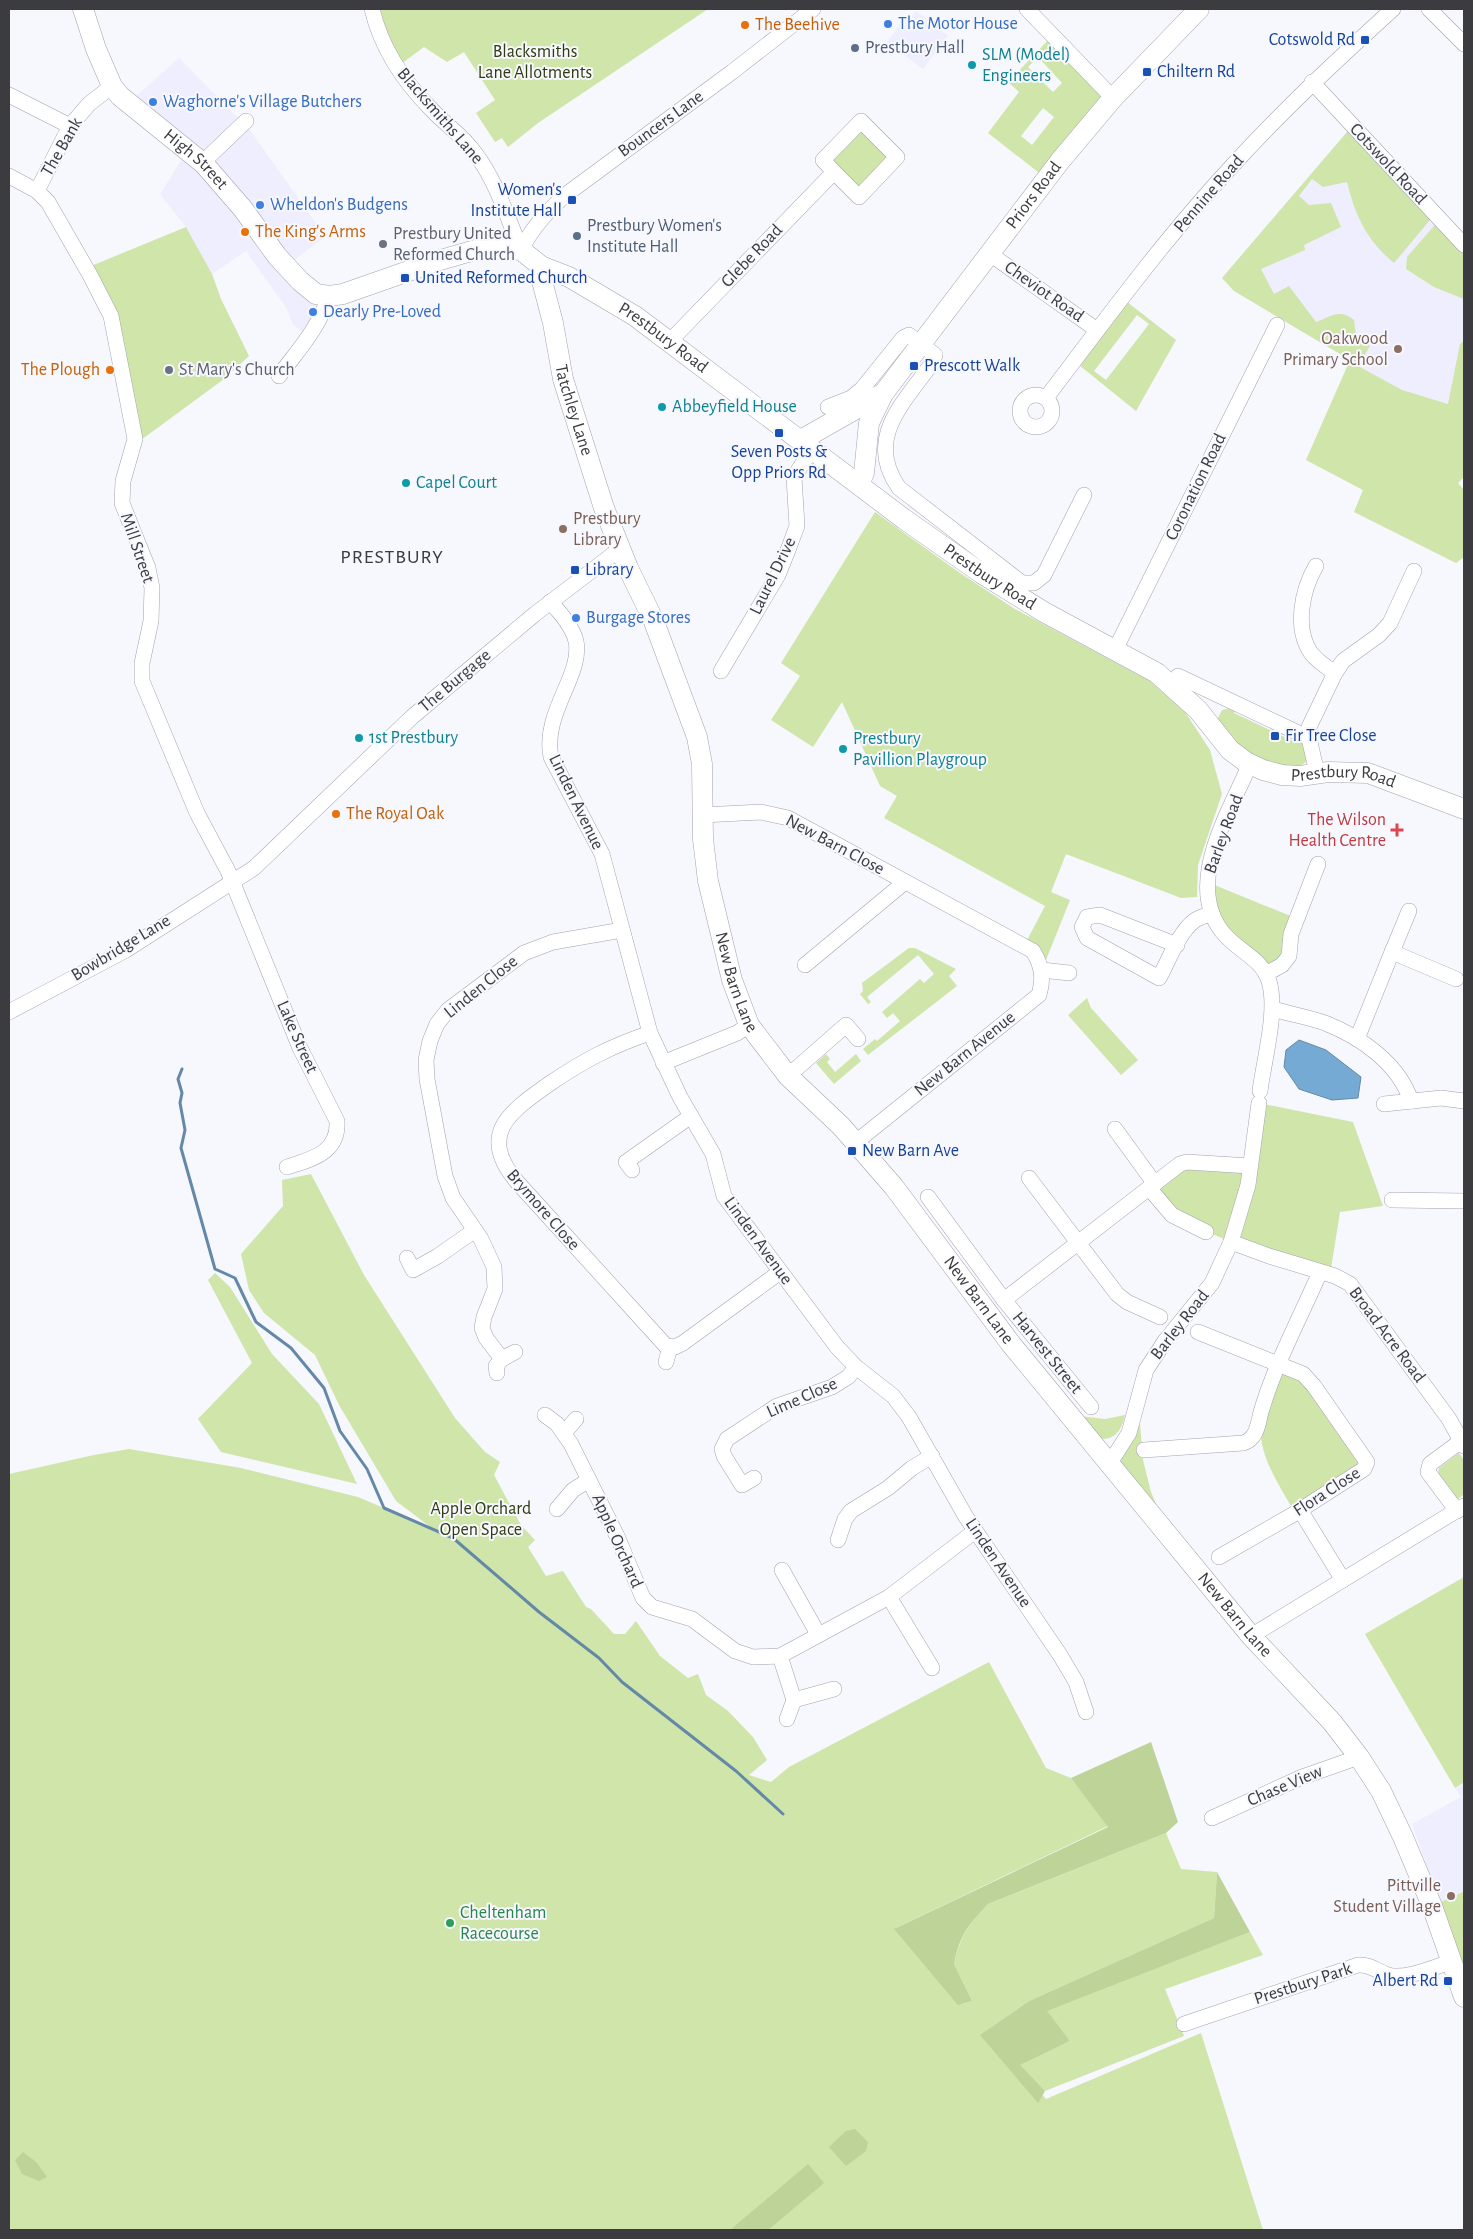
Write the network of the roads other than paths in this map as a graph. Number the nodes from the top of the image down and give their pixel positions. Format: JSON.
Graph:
{"nodes":[{"id":1,"x":83,"y":9,"type":"edge"},
{"id":2,"x":372,"y":9,"type":"edge"},
{"id":3,"x":813,"y":9,"type":"edge"},
{"id":4,"x":1027,"y":9,"type":"edge"},
{"id":5,"x":1199,"y":9,"type":"edge"},
{"id":6,"x":1392,"y":9,"type":"edge"},
{"id":7,"x":1428,"y":9,"type":"edge"},
{"id":8,"x":1464,"y":44,"type":"edge"},
{"id":9,"x":1312,"y":82,"type":"junction"},
{"id":10,"x":112,"y":86,"type":"junction"},
{"id":11,"x":9,"y":95,"type":"edge"},
{"id":12,"x":1113,"y":98,"type":"junction"},
{"id":13,"x":246,"y":121,"type":"dead end"},
{"id":14,"x":70,"y":126,"type":"junction"},
{"id":15,"x":203,"y":162,"type":"junction"},
{"id":16,"x":834,"y":172,"type":"junction"},
{"id":17,"x":9,"y":176,"type":"edge"},
{"id":18,"x":37,"y":191,"type":"junction"},
{"id":19,"x":1464,"y":245,"type":"edge"},
{"id":20,"x":521,"y":250,"type":"junction"},
{"id":21,"x":990,"y":254,"type":"junction"},
{"id":22,"x":541,"y":266,"type":"junction"},
{"id":23,"x":329,"y":296,"type":"junction"},
{"id":24,"x":1277,"y":325,"type":"dead end"},
{"id":25,"x":1097,"y":330,"type":"junction"},
{"id":26,"x":670,"y":341,"type":"junction"},
{"id":27,"x":921,"y":345,"type":"junction"},
{"id":28,"x":279,"y":376,"type":"dead end"},
{"id":29,"x":883,"y":394,"type":"junction"},
{"id":30,"x":1046,"y":398,"type":"dead end"},
{"id":31,"x":828,"y":407,"type":"dead end"},
{"id":32,"x":807,"y":444,"type":"junction"},
{"id":33,"x":859,"y":484,"type":"junction"},
{"id":34,"x":1084,"y":495,"type":"dead end"},
{"id":35,"x":620,"y":549,"type":"junction"},
{"id":36,"x":1316,"y":566,"type":"dead end"},
{"id":37,"x":1414,"y":571,"type":"dead end"},
{"id":38,"x":550,"y":602,"type":"junction"},
{"id":39,"x":1116,"y":650,"type":"junction"},
{"id":40,"x":721,"y":671,"type":"dead end"},
{"id":41,"x":1335,"y":673,"type":"junction"},
{"id":42,"x":1178,"y":676,"type":"dead end"},
{"id":43,"x":1223,"y":698,"type":"junction"},
{"id":44,"x":1203,"y":717,"type":"junction"},
{"id":45,"x":1309,"y":738,"type":"junction"},
{"id":46,"x":1250,"y":764,"type":"junction"},
{"id":47,"x":1318,"y":773,"type":"junction"},
{"id":48,"x":1464,"y":810,"type":"edge"},
{"id":49,"x":703,"y":815,"type":"junction"},
{"id":50,"x":1318,"y":864,"type":"dead end"},
{"id":51,"x":232,"y":881,"type":"junction"},
{"id":52,"x":905,"y":882,"type":"junction"},
{"id":53,"x":1409,"y":911,"type":"dead end"},
{"id":54,"x":1212,"y":913,"type":"junction"},
{"id":55,"x":622,"y":930,"type":"junction"},
{"id":56,"x":1177,"y":945,"type":"junction"},
{"id":57,"x":1392,"y":952,"type":"junction"},
{"id":58,"x":805,"y":965,"type":"dead end"},
{"id":59,"x":1042,"y":970,"type":"junction"},
{"id":60,"x":1069,"y":973,"type":"dead end"},
{"id":61,"x":1266,"y":974,"type":"junction"},
{"id":62,"x":1456,"y":979,"type":"dead end"},
{"id":63,"x":1273,"y":1009,"type":"junction"},
{"id":64,"x":9,"y":1012,"type":"edge"},
{"id":65,"x":749,"y":1025,"type":"junction"},
{"id":66,"x":650,"y":1033,"type":"junction"},
{"id":67,"x":858,"y":1039,"type":"dead end"},
{"id":68,"x":1357,"y":1039,"type":"junction"},
{"id":69,"x":663,"y":1064,"type":"junction"},
{"id":70,"x":788,"y":1076,"type":"junction"},
{"id":71,"x":1411,"y":1101,"type":"junction"},
{"id":72,"x":1464,"y":1101,"type":"edge"},
{"id":73,"x":1384,"y":1104,"type":"dead end"},
{"id":74,"x":690,"y":1116,"type":"junction"},
{"id":75,"x":1115,"y":1130,"type":"dead end"},
{"id":76,"x":856,"y":1142,"type":"junction"},
{"id":77,"x":626,"y":1162,"type":"dead end"},
{"id":78,"x":1250,"y":1166,"type":"junction"},
{"id":79,"x":287,"y":1167,"type":"dead end"},
{"id":80,"x":1029,"y":1178,"type":"dead end"},
{"id":81,"x":1152,"y":1186,"type":"junction"},
{"id":82,"x":928,"y":1197,"type":"dead end"},
{"id":83,"x":1392,"y":1200,"type":"dead end"},
{"id":84,"x":1464,"y":1200,"type":"edge"},
{"id":85,"x":475,"y":1230,"type":"junction"},
{"id":86,"x":1206,"y":1232,"type":"dead end"},
{"id":87,"x":1078,"y":1242,"type":"junction"},
{"id":88,"x":1231,"y":1242,"type":"junction"},
{"id":89,"x":413,"y":1270,"type":"dead end"},
{"id":90,"x":780,"y":1272,"type":"junction"},
{"id":91,"x":1320,"y":1272,"type":"junction"},
{"id":92,"x":1004,"y":1300,"type":"junction"},
{"id":93,"x":1160,"y":1317,"type":"dead end"},
{"id":94,"x":1198,"y":1332,"type":"dead end"},
{"id":95,"x":670,"y":1347,"type":"junction"},
{"id":96,"x":515,"y":1352,"type":"dead end"},
{"id":97,"x":666,"y":1362,"type":"dead end"},
{"id":98,"x":1280,"y":1363,"type":"junction"},
{"id":99,"x":856,"y":1367,"type":"junction"},
{"id":100,"x":1091,"y":1407,"type":"dead end"},
{"id":101,"x":545,"y":1415,"type":"dead end"},
{"id":102,"x":576,"y":1419,"type":"dead end"},
{"id":103,"x":564,"y":1433,"type":"junction"},
{"id":104,"x":1462,"y":1444,"type":"edge"},
{"id":105,"x":1144,"y":1450,"type":"dead end"},
{"id":106,"x":932,"y":1456,"type":"junction"},
{"id":107,"x":1107,"y":1462,"type":"junction"},
{"id":108,"x":754,"y":1478,"type":"dead end"},
{"id":109,"x":589,"y":1480,"type":"junction"},
{"id":110,"x":1460,"y":1508,"type":"edge"},
{"id":111,"x":557,"y":1509,"type":"dead end"},
{"id":112,"x":1300,"y":1510,"type":"junction"},
{"id":113,"x":975,"y":1530,"type":"junction"},
{"id":114,"x":838,"y":1540,"type":"dead end"},
{"id":115,"x":1219,"y":1557,"type":"dead end"},
{"id":116,"x":782,"y":1570,"type":"dead end"},
{"id":117,"x":1343,"y":1580,"type":"junction"},
{"id":118,"x":889,"y":1597,"type":"junction"},
{"id":119,"x":818,"y":1634,"type":"junction"},
{"id":120,"x":1251,"y":1636,"type":"junction"},
{"id":121,"x":780,"y":1656,"type":"junction"},
{"id":122,"x":932,"y":1668,"type":"dead end"},
{"id":123,"x":834,"y":1689,"type":"dead end"},
{"id":124,"x":794,"y":1700,"type":"junction"},
{"id":125,"x":1086,"y":1712,"type":"dead end"},
{"id":126,"x":787,"y":1719,"type":"dead end"},
{"id":127,"x":1359,"y":1757,"type":"junction"},
{"id":128,"x":1212,"y":1818,"type":"dead end"},
{"id":129,"x":1451,"y":1962,"type":"junction"},
{"id":130,"x":1464,"y":1997,"type":"edge"},
{"id":131,"x":1184,"y":2024,"type":"dead end"}],
"edges":[{"from":1,"to":10,"type":"main road","name":"High Street"},
{"from":2,"to":20,"type":"street","name":"Blacksmiths Lane"},
{"from":3,"to":20,"type":"street","name":"Bouncers Lane"},
{"from":4,"to":12,"type":"street"},
{"from":5,"to":12,"type":"main road","name":"Priors Road"},
{"from":6,"to":9,"type":"street","name":"Pennine Road"},
{"from":7,"to":8,"type":"street"},
{"from":9,"to":19,"type":"street","name":"Cotswold Road"},
{"from":9,"to":25,"type":"street","name":"Pennine Road"},
{"from":10,"to":14,"type":"street","name":"The Bank"},
{"from":10,"to":15,"type":"main road","name":"High Street"},
{"from":11,"to":14,"type":"street"},
{"from":12,"to":21,"type":"main road","name":"Priors Road"},
{"from":13,"to":15,"type":"street"},
{"from":14,"to":18,"type":"street","name":"The Bank"},
{"from":15,"to":23,"type":"main road","name":"High Street"},
{"from":16,"to":16,"type":"street"},
{"from":16,"to":26,"type":"street","name":"Glebe Road"},
{"from":17,"to":18,"type":"street","name":"Mill Street"},
{"from":18,"to":51,"type":"street","name":"Mill Street"},
{"from":20,"to":22,"type":"main road","name":"Prestbury Road"},
{"from":20,"to":23,"type":"main road"},
{"from":21,"to":25,"type":"street","name":"Cheviot Road"},
{"from":21,"to":27,"type":"main road","name":"Priors Road"},
{"from":22,"to":26,"type":"main road","name":"Prestbury Road"},
{"from":22,"to":35,"type":"main road","name":"Tatchley Lane"},
{"from":23,"to":28,"type":"street"},
{"from":24,"to":39,"type":"street","name":"Coronation Road"},
{"from":25,"to":30,"type":"street","name":"Pennine Road"},
{"from":26,"to":32,"type":"main road","name":"Prestbury Road"},
{"from":27,"to":29,"type":"main road","name":"Priors Road"},
{"from":27,"to":31,"type":"street"},
{"from":27,"to":34,"type":"street"},
{"from":29,"to":32,"type":"main road","name":"Priors Road"},
{"from":29,"to":33,"type":"main road","name":"Priors Road"},
{"from":32,"to":33,"type":"main road","name":"Prestbury Road"},
{"from":32,"to":40,"type":"street","name":"Laurel Drive"},
{"from":33,"to":39,"type":"main road","name":"Prestbury Road"},
{"from":35,"to":38,"type":"street","name":"The Burgage"},
{"from":35,"to":49,"type":"main road","name":"New Barn Lane"},
{"from":36,"to":41,"type":"street"},
{"from":37,"to":41,"type":"street"},
{"from":38,"to":51,"type":"street","name":"The Burgage"},
{"from":38,"to":55,"type":"street","name":"Linden Avenue"},
{"from":39,"to":44,"type":"main road","name":"Prestbury Road"},
{"from":41,"to":45,"type":"street"},
{"from":42,"to":43,"type":"street"},
{"from":43,"to":44,"type":"street"},
{"from":43,"to":45,"type":"street"},
{"from":44,"to":46,"type":"main road","name":"Prestbury Road"},
{"from":45,"to":47,"type":"street"},
{"from":46,"to":47,"type":"main road","name":"Prestbury Road"},
{"from":46,"to":54,"type":"street","name":"Barley Road"},
{"from":47,"to":48,"type":"main road","name":"Prestbury Road"},
{"from":49,"to":52,"type":"street","name":"New Barn Close"},
{"from":49,"to":65,"type":"main road","name":"New Barn Lane"},
{"from":50,"to":61,"type":"street"},
{"from":51,"to":64,"type":"street","name":"Bowbridge Lane"},
{"from":51,"to":79,"type":"street","name":"Lake Street"},
{"from":52,"to":58,"type":"street","name":"New Barn Close"},
{"from":52,"to":59,"type":"street","name":"New Barn Close"},
{"from":53,"to":57,"type":"street"},
{"from":54,"to":56,"type":"street"},
{"from":54,"to":61,"type":"street","name":"Barley Road"},
{"from":55,"to":66,"type":"street","name":"Linden Avenue"},
{"from":55,"to":85,"type":"street","name":"Linden Close"},
{"from":56,"to":56,"type":"street"},
{"from":57,"to":62,"type":"street"},
{"from":57,"to":68,"type":"street"},
{"from":59,"to":60,"type":"street"},
{"from":59,"to":76,"type":"street","name":"New Barn Avenue"},
{"from":61,"to":63,"type":"street"},
{"from":63,"to":68,"type":"street"},
{"from":63,"to":78,"type":"street"},
{"from":65,"to":69,"type":"street"},
{"from":65,"to":70,"type":"main road","name":"New Barn Lane"},
{"from":66,"to":69,"type":"street","name":"Linden Avenue"},
{"from":66,"to":95,"type":"street","name":"Brymore Close"},
{"from":67,"to":70,"type":"street"},
{"from":68,"to":71,"type":"street"},
{"from":69,"to":74,"type":"street","name":"Linden Avenue"},
{"from":70,"to":76,"type":"main road","name":"New Barn Lane"},
{"from":71,"to":72,"type":"street"},
{"from":71,"to":73,"type":"street"},
{"from":74,"to":77,"type":"street"},
{"from":74,"to":90,"type":"street","name":"Linden Avenue"},
{"from":75,"to":81,"type":"street"},
{"from":76,"to":107,"type":"main road","name":"New Barn Lane"},
{"from":78,"to":81,"type":"street","name":"Harvest Street"},
{"from":78,"to":88,"type":"street","name":"Barley Road"},
{"from":80,"to":87,"type":"street"},
{"from":81,"to":86,"type":"street"},
{"from":81,"to":87,"type":"street","name":"Harvest Street"},
{"from":82,"to":92,"type":"street","name":"Harvest Street"},
{"from":83,"to":84,"type":"street"},
{"from":85,"to":89,"type":"street"},
{"from":85,"to":96,"type":"street","name":"Linden Close"},
{"from":87,"to":92,"type":"street","name":"Harvest Street"},
{"from":87,"to":93,"type":"street"},
{"from":88,"to":91,"type":"street","name":"Broad Acre Road"},
{"from":88,"to":107,"type":"street","name":"Barley Road"},
{"from":90,"to":95,"type":"street"},
{"from":90,"to":99,"type":"street","name":"Linden Avenue"},
{"from":91,"to":98,"type":"street"},
{"from":91,"to":104,"type":"street","name":"Broad Acre Road"},
{"from":92,"to":100,"type":"street","name":"Harvest Street"},
{"from":94,"to":98,"type":"street"},
{"from":95,"to":97,"type":"street"},
{"from":98,"to":105,"type":"street"},
{"from":98,"to":112,"type":"street","name":"Flora Close"},
{"from":99,"to":106,"type":"street","name":"Linden Avenue"},
{"from":99,"to":108,"type":"street","name":"Lime Close"},
{"from":101,"to":103,"type":"street","name":"Apple Orchard"},
{"from":102,"to":103,"type":"street"},
{"from":103,"to":109,"type":"street","name":"Apple Orchard"},
{"from":104,"to":110,"type":"street","name":"Broad Acre Road"},
{"from":106,"to":113,"type":"street","name":"Linden Avenue"},
{"from":106,"to":114,"type":"street"},
{"from":107,"to":120,"type":"main road","name":"New Barn Lane"},
{"from":109,"to":111,"type":"street","name":"Apple Orchard"},
{"from":109,"to":121,"type":"street","name":"Apple Orchard"},
{"from":110,"to":117,"type":"street","name":"Broad Acre Road"},
{"from":112,"to":115,"type":"street","name":"Flora Close"},
{"from":112,"to":117,"type":"street"},
{"from":113,"to":118,"type":"street","name":"Apple Orchard"},
{"from":113,"to":125,"type":"street","name":"Linden Avenue"},
{"from":116,"to":119,"type":"street"},
{"from":117,"to":120,"type":"street","name":"Broad Acre Road"},
{"from":118,"to":119,"type":"street","name":"Apple Orchard"},
{"from":118,"to":122,"type":"street"},
{"from":119,"to":121,"type":"street","name":"Apple Orchard"},
{"from":120,"to":127,"type":"main road","name":"New Barn Lane"},
{"from":121,"to":124,"type":"street"},
{"from":123,"to":124,"type":"street"},
{"from":124,"to":126,"type":"street"},
{"from":127,"to":128,"type":"street","name":"Chase View"},
{"from":127,"to":129,"type":"main road","name":"New Barn Lane"},
{"from":129,"to":130,"type":"main road","name":"New Barn Lane"},
{"from":129,"to":131,"type":"street","name":"Prestbury Park"}]}
